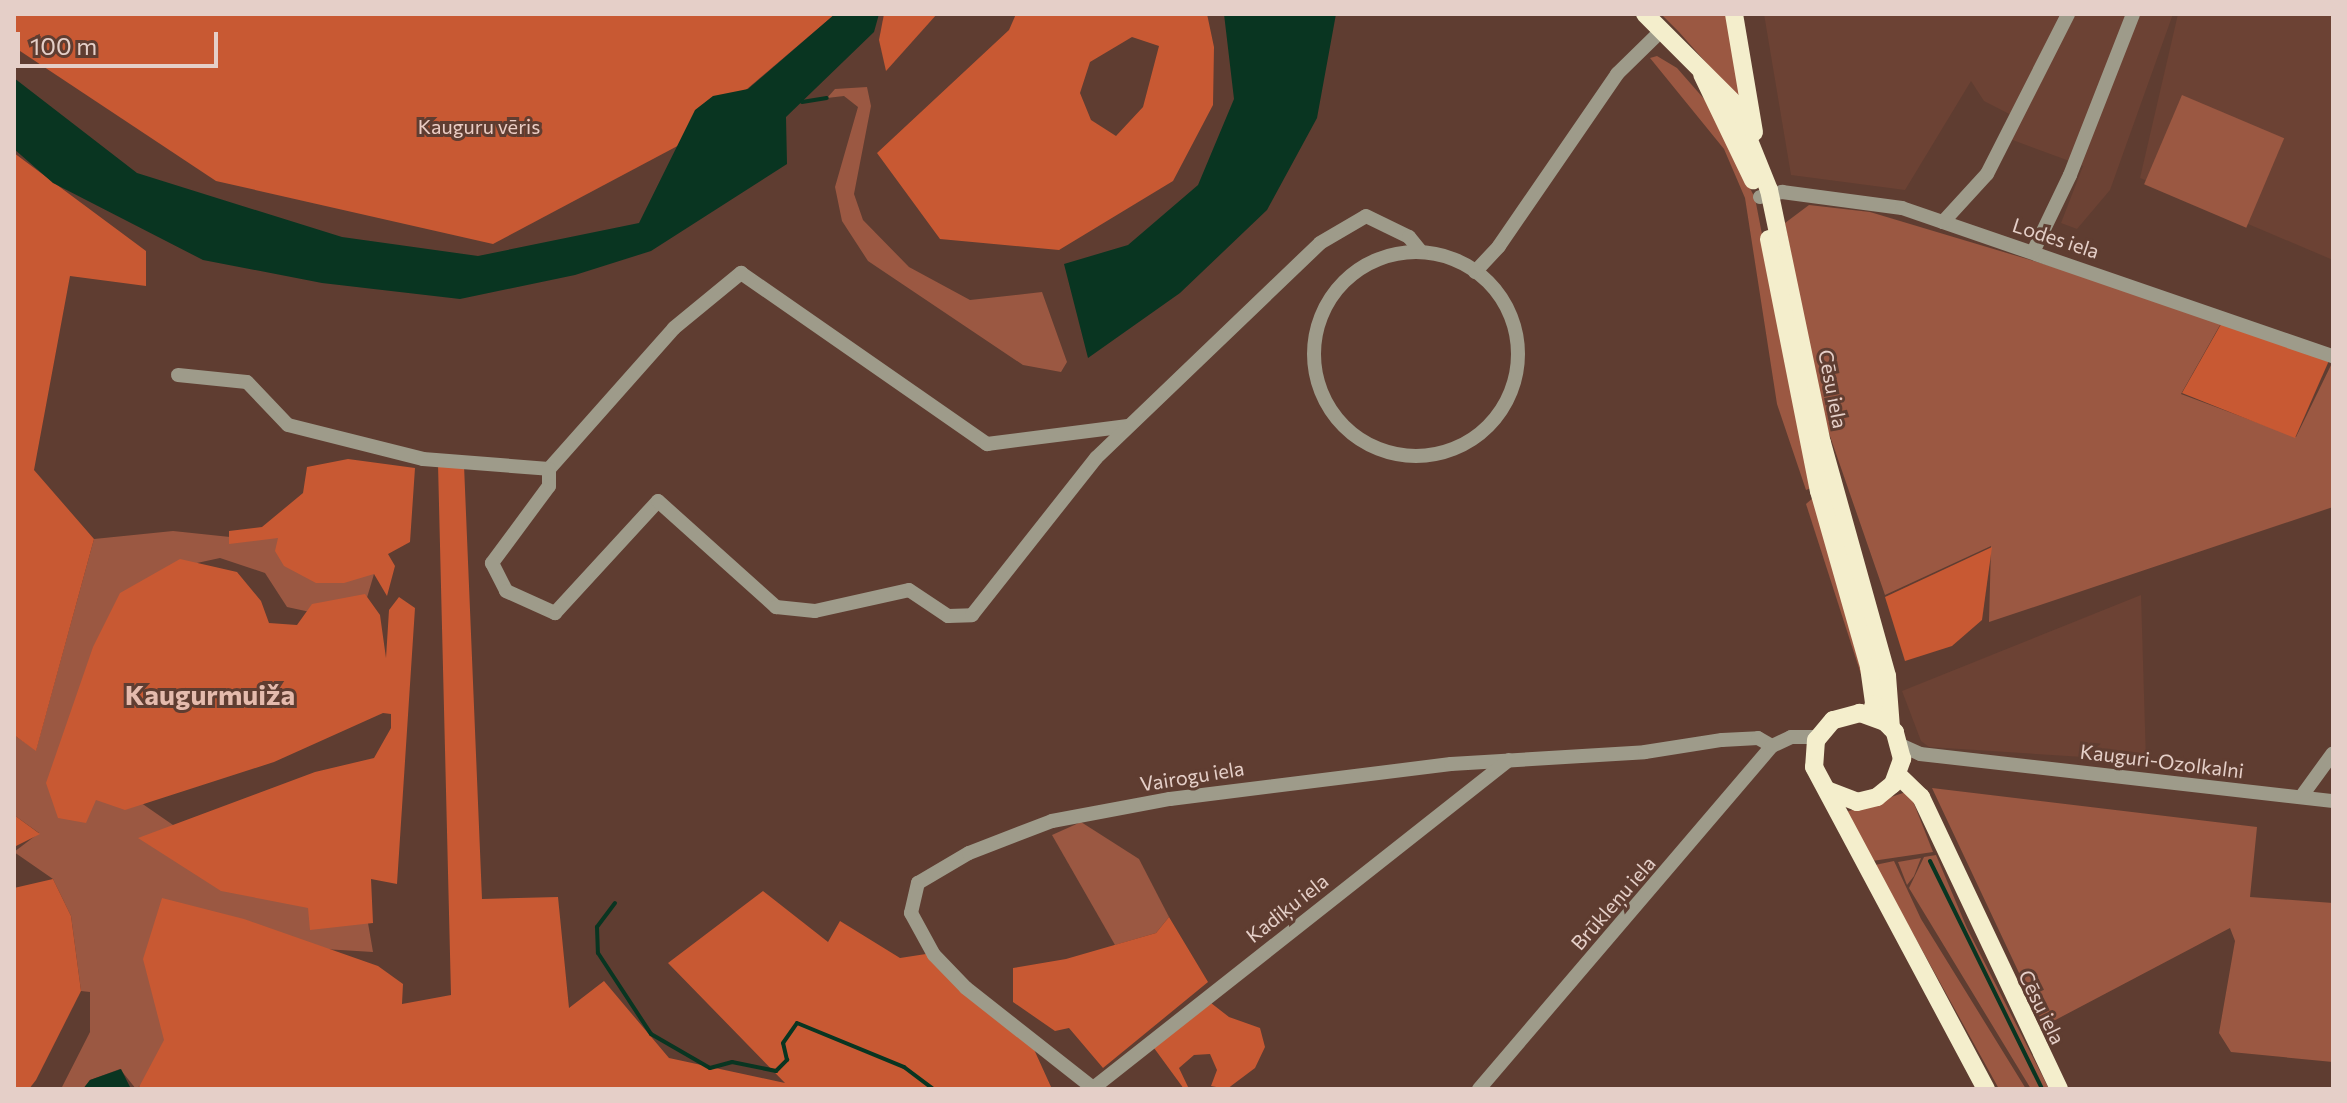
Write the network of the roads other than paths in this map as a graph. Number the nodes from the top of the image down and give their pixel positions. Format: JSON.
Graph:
{"nodes":[{"id":1,"x":1645,"y":14,"type":"edge"},
{"id":2,"x":1734,"y":14,"type":"edge"},
{"id":3,"x":2068,"y":14,"type":"edge"},
{"id":4,"x":2133,"y":14,"type":"edge"},
{"id":5,"x":1660,"y":32,"type":"junction"},
{"id":6,"x":1702,"y":74,"type":"junction"},
{"id":7,"x":1759,"y":166,"type":"junction"},
{"id":8,"x":1764,"y":195,"type":"junction"},
{"id":9,"x":1943,"y":222,"type":"junction"},
{"id":10,"x":1421,"y":252,"type":"junction"},
{"id":11,"x":2033,"y":252,"type":"junction"},
{"id":12,"x":1475,"y":272,"type":"junction"},
{"id":13,"x":2333,"y":356,"type":"edge"},
{"id":14,"x":178,"y":375,"type":"dead end"},
{"id":15,"x":1129,"y":426,"type":"junction"},
{"id":16,"x":549,"y":469,"type":"junction"},
{"id":17,"x":1870,"y":715,"type":"junction"},
{"id":18,"x":1896,"y":737,"type":"junction"},
{"id":19,"x":1774,"y":744,"type":"junction"},
{"id":20,"x":1816,"y":746,"type":"junction"},
{"id":21,"x":2333,"y":753,"type":"edge"},
{"id":22,"x":1509,"y":760,"type":"junction"},
{"id":23,"x":1986,"y":761,"type":"junction"},
{"id":24,"x":1900,"y":770,"type":"junction"},
{"id":25,"x":1829,"y":791,"type":"junction"},
{"id":26,"x":2301,"y":797,"type":"junction"},
{"id":27,"x":2333,"y":801,"type":"edge"},
{"id":28,"x":1093,"y":1088,"type":"edge"},
{"id":29,"x":1479,"y":1089,"type":"edge"},
{"id":30,"x":1986,"y":1089,"type":"edge"},
{"id":31,"x":2059,"y":1089,"type":"edge"}],
"edges":[{"from":1,"to":5,"type":"main road","name":"Cēsu iela"},
{"from":2,"to":7,"type":"main road"},
{"from":3,"to":9,"type":"street"},
{"from":4,"to":11,"type":"street"},
{"from":5,"to":6,"type":"main road","name":"Cēsu iela"},
{"from":5,"to":12,"type":"street"},
{"from":6,"to":7,"type":"main road","name":"Cēsu iela"},
{"from":6,"to":8,"type":"main road","name":"Cēsu iela"},
{"from":7,"to":8,"type":"main road","name":"Cēsu iela"},
{"from":8,"to":9,"type":"street","name":"Lodes iela"},
{"from":8,"to":17,"type":"main road","name":"Cēsu iela"},
{"from":8,"to":18,"type":"main road","name":"Cēsu iela"},
{"from":9,"to":11,"type":"street","name":"Lodes iela"},
{"from":10,"to":12,"type":"street"},
{"from":10,"to":12,"type":"street"},
{"from":10,"to":15,"type":"street"},
{"from":11,"to":13,"type":"street","name":"Lodes iela"},
{"from":14,"to":16,"type":"street"},
{"from":15,"to":16,"type":"street"},
{"from":15,"to":16,"type":"street"},
{"from":17,"to":18,"type":"main road"},
{"from":17,"to":20,"type":"main road"},
{"from":18,"to":23,"type":"street"},
{"from":18,"to":24,"type":"main road","name":"Cēsu iela"},
{"from":19,"to":20,"type":"street"},
{"from":19,"to":22,"type":"street","name":"Vairogu iela"},
{"from":19,"to":29,"type":"street","name":"Brūkleņu iela"},
{"from":20,"to":25,"type":"main road"},
{"from":21,"to":26,"type":"street"},
{"from":22,"to":28,"type":"street","name":"Kadiķu iela"},
{"from":22,"to":28,"type":"street","name":"Vairogu iela"},
{"from":23,"to":24,"type":"street"},
{"from":23,"to":26,"type":"street","name":"Kauguri-Ozolkalni"},
{"from":24,"to":25,"type":"main road"},
{"from":24,"to":31,"type":"main road","name":"Cēsu iela"},
{"from":25,"to":30,"type":"main road"},
{"from":26,"to":27,"type":"street","name":"Kauguri-Ozolkalni"}]}
